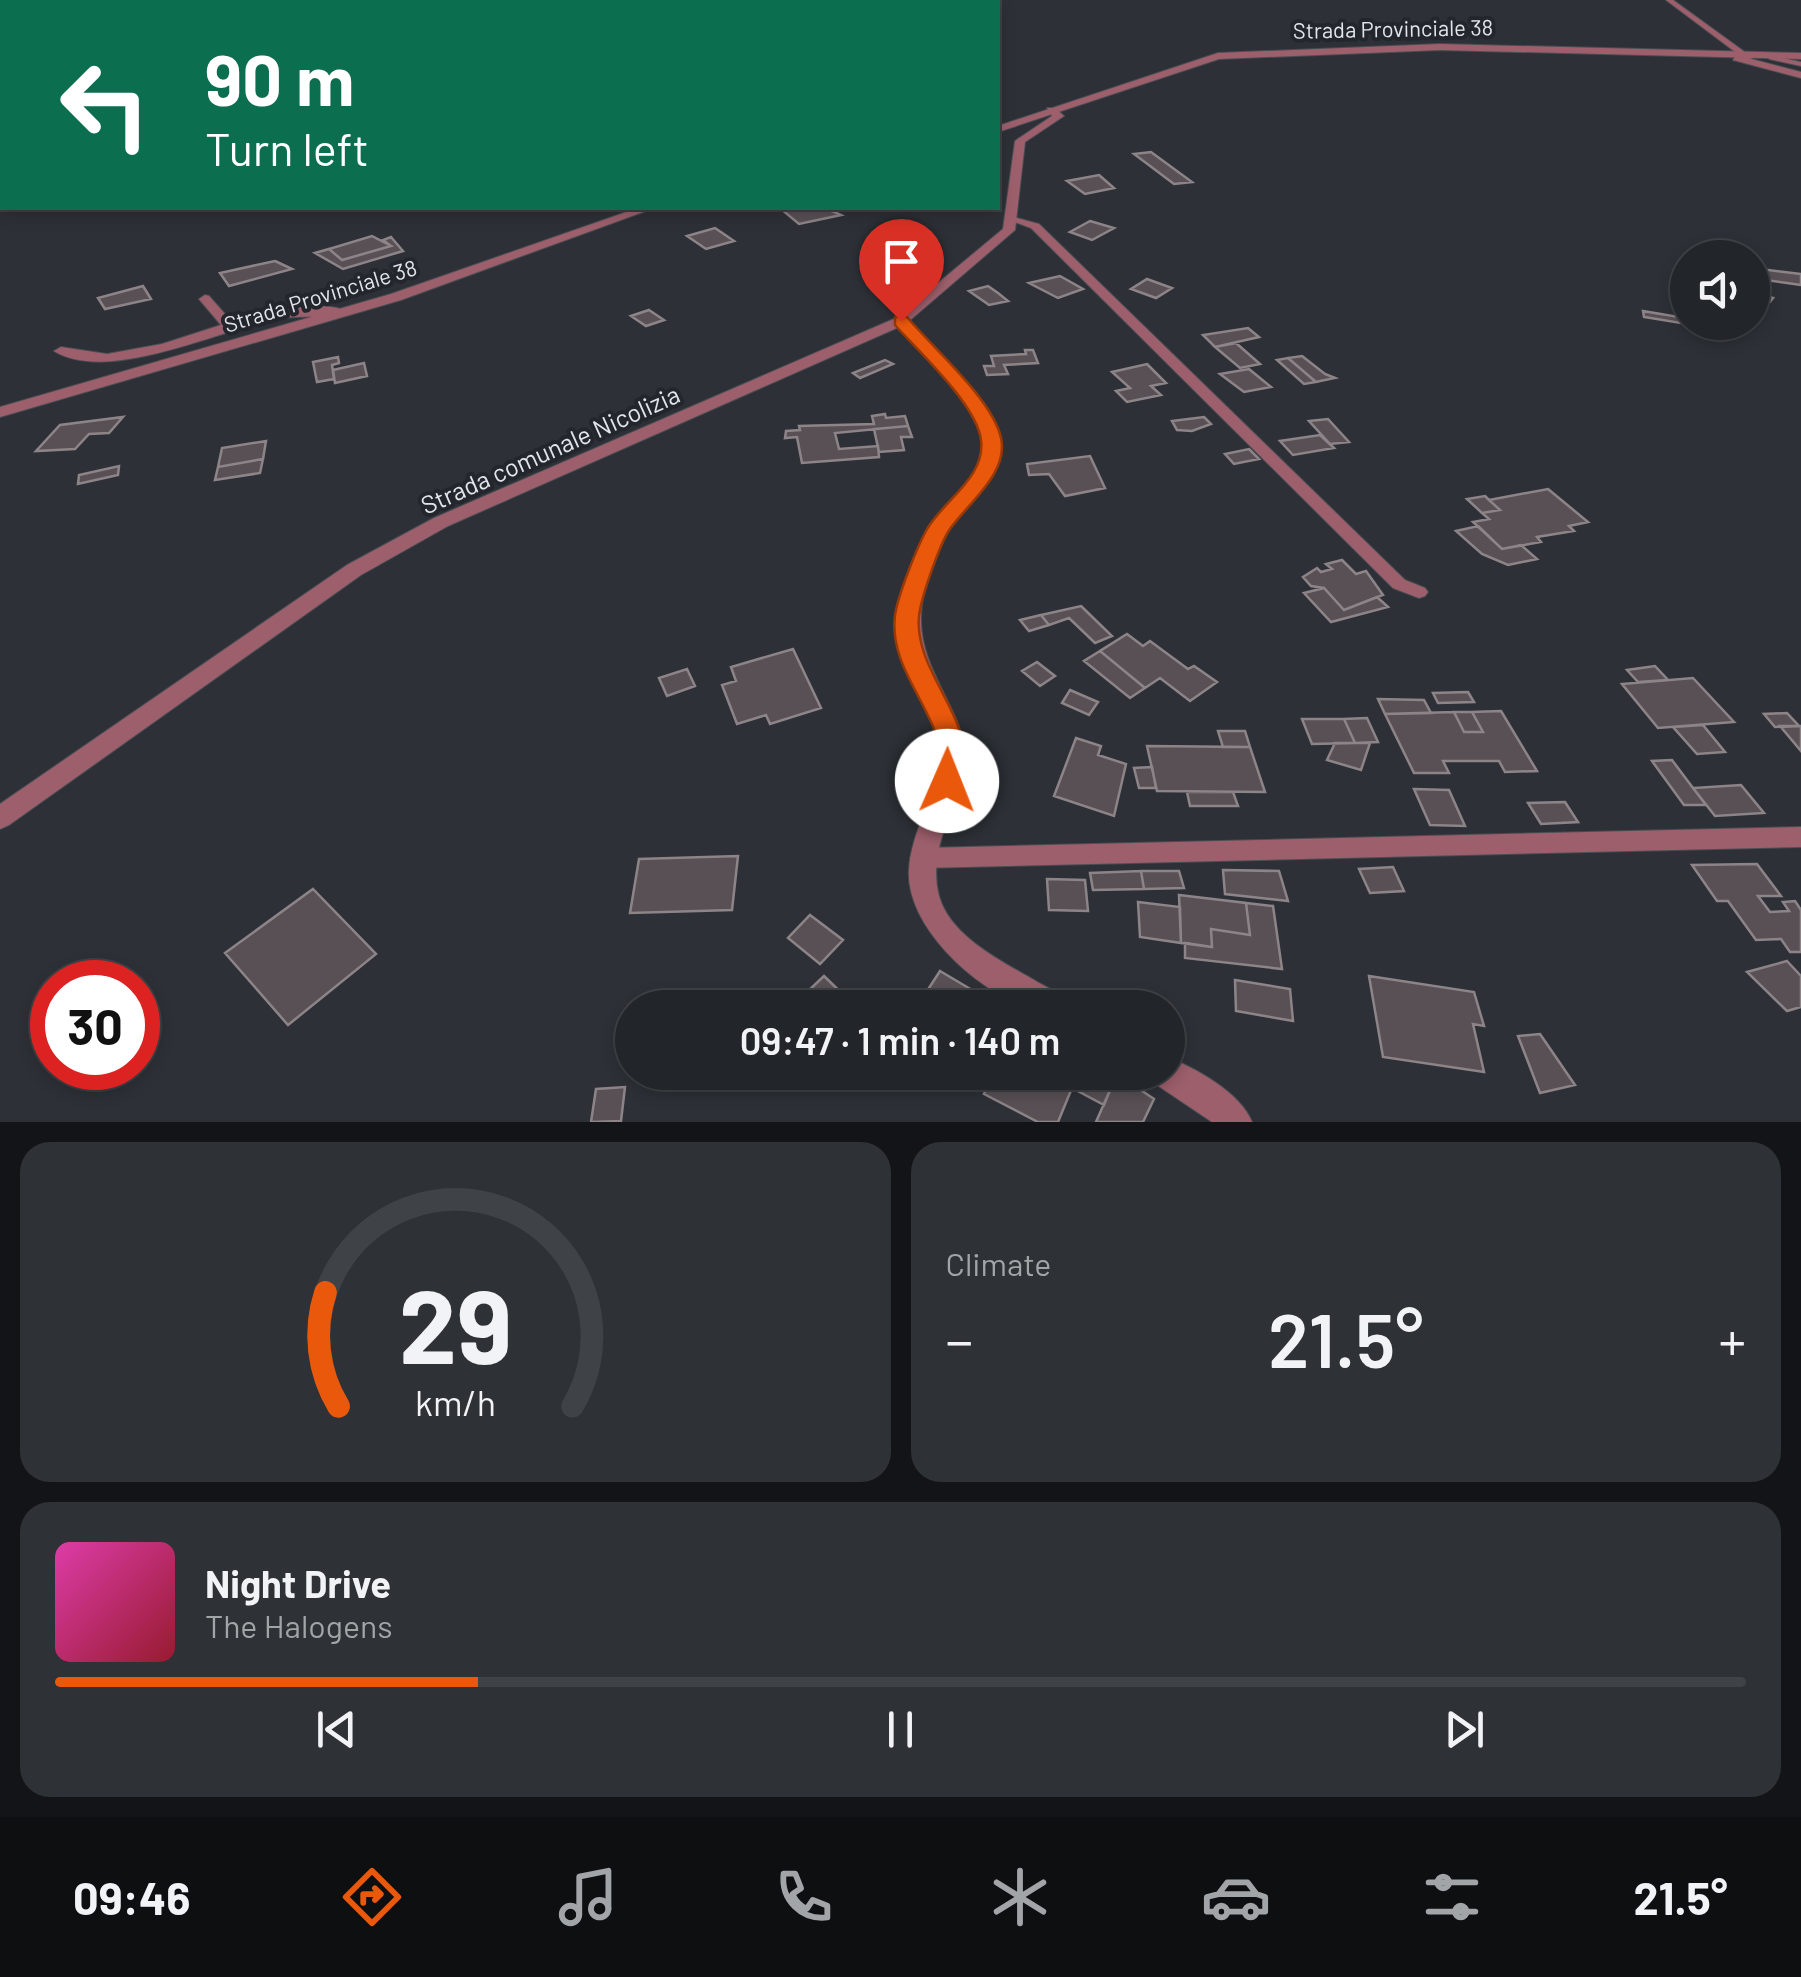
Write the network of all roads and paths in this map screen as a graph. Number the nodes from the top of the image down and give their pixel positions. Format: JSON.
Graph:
{"nodes":[{"id":1,"x":1670,"y":0,"type":"edge"},
{"id":2,"x":1736,"y":58,"type":"junction"},
{"id":3,"x":1748,"y":58,"type":"junction"},
{"id":4,"x":1801,"y":60,"type":"edge"},
{"id":5,"x":1801,"y":75,"type":"edge"},
{"id":6,"x":1052,"y":110,"type":"junction"},
{"id":7,"x":1000,"y":128,"type":"edge"},
{"id":8,"x":642,"y":210,"type":"edge"},
{"id":9,"x":1013,"y":218,"type":"junction"},
{"id":10,"x":205,"y":299,"type":"dead end"},
{"id":11,"x":346,"y":313,"type":"junction"},
{"id":12,"x":901,"y":321,"type":"junction"},
{"id":13,"x":229,"y":326,"type":"junction"},
{"id":14,"x":60,"y":351,"type":"dead end"},
{"id":15,"x":0,"y":412,"type":"edge"},
{"id":16,"x":1418,"y":592,"type":"dead end"},
{"id":17,"x":0,"y":818,"type":"edge"},
{"id":18,"x":1801,"y":837,"type":"edge"},
{"id":19,"x":922,"y":858,"type":"junction"},
{"id":20,"x":1024,"y":990,"type":"edge"},
{"id":21,"x":1185,"y":1084,"type":"edge"},
{"id":22,"x":1236,"y":1122,"type":"edge"}],
"edges":[{"from":1,"to":3,"type":"lane"},
{"from":2,"to":3,"type":"street","name":"Strada Provinciale 38"},
{"from":2,"to":5,"type":"street"},
{"from":2,"to":6,"type":"street","name":"Strada Provinciale 38"},
{"from":3,"to":4,"type":"street","name":"Strada Provinciale 38"},
{"from":6,"to":7,"type":"street","name":"Strada Provinciale 38"},
{"from":6,"to":9,"type":"street"},
{"from":8,"to":11,"type":"street","name":"Strada Provinciale 38"},
{"from":9,"to":12,"type":"street","name":"Strada comunale Nicolizia"},
{"from":9,"to":16,"type":"lane"},
{"from":10,"to":13,"type":"lane"},
{"from":11,"to":13,"type":"lane"},
{"from":11,"to":15,"type":"street","name":"Strada Provinciale 38"},
{"from":12,"to":17,"type":"street","name":"Strada comunale Nicolizia"},
{"from":12,"to":19,"type":"street"},
{"from":13,"to":14,"type":"lane"},
{"from":18,"to":19,"type":"lane"},
{"from":19,"to":20,"type":"street"},
{"from":21,"to":22,"type":"street"}]}
